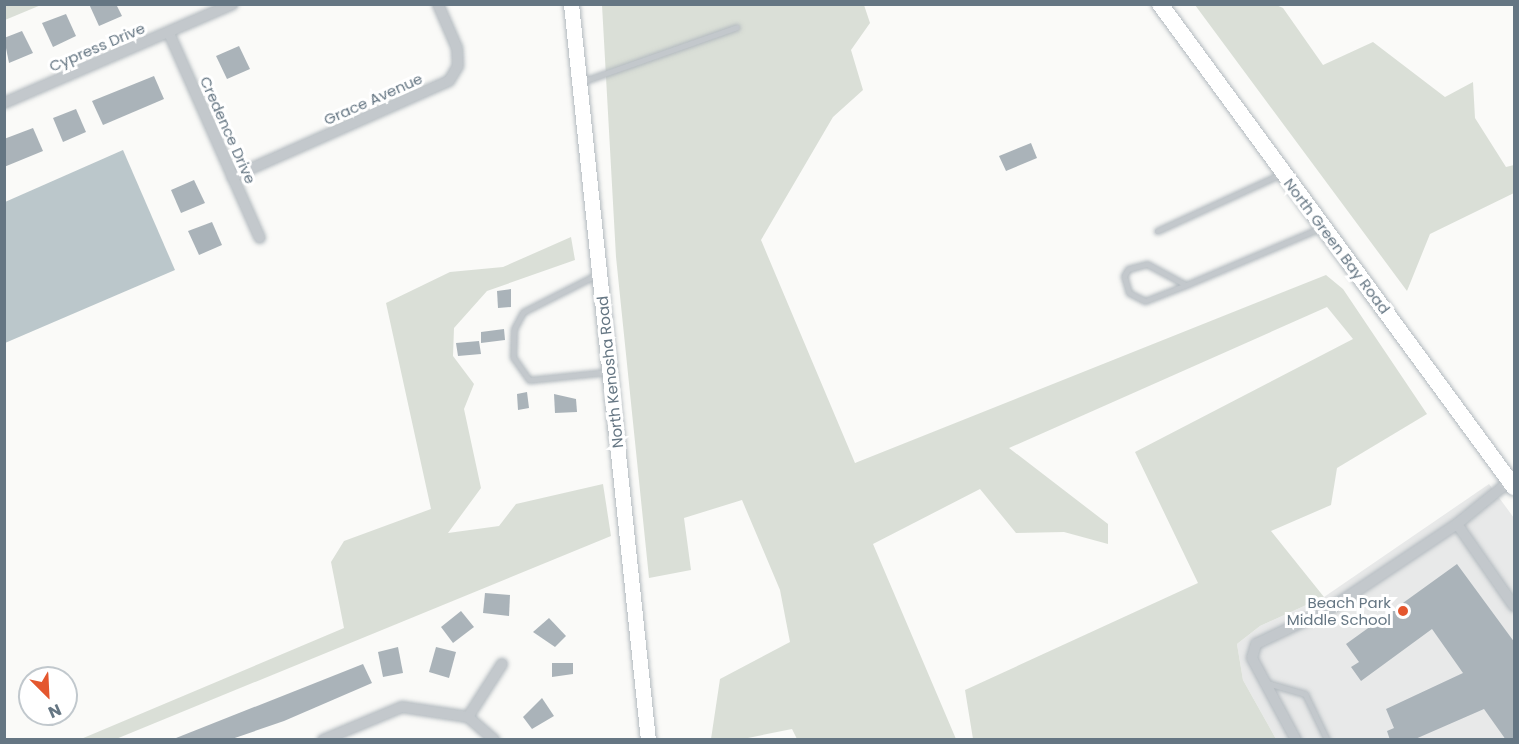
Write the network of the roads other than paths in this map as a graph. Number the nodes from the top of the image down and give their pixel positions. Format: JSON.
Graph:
{"nodes":[{"id":1,"x":233,"y":4,"type":"edge"},
{"id":2,"x":438,"y":4,"type":"edge"},
{"id":3,"x":571,"y":4,"type":"edge"},
{"id":4,"x":1160,"y":4,"type":"edge"},
{"id":5,"x":737,"y":27,"type":"dead end"},
{"id":6,"x":169,"y":33,"type":"junction"},
{"id":7,"x":579,"y":83,"type":"junction"},
{"id":8,"x":4,"y":103,"type":"edge"},
{"id":9,"x":1283,"y":173,"type":"junction"},
{"id":10,"x":232,"y":177,"type":"junction"},
{"id":11,"x":1324,"y":226,"type":"junction"},
{"id":12,"x":1156,"y":231,"type":"dead end"},
{"id":13,"x":260,"y":238,"type":"dead end"},
{"id":14,"x":600,"y":274,"type":"junction"},
{"id":15,"x":1186,"y":285,"type":"junction"},
{"id":16,"x":610,"y":372,"type":"junction"},
{"id":17,"x":1512,"y":484,"type":"edge"},
{"id":18,"x":1457,"y":524,"type":"junction"},
{"id":19,"x":1515,"y":606,"type":"edge"},
{"id":20,"x":502,"y":664,"type":"dead end"},
{"id":21,"x":1267,"y":683,"type":"junction"},
{"id":22,"x":468,"y":717,"type":"junction"},
{"id":23,"x":323,"y":740,"type":"edge"},
{"id":24,"x":494,"y":740,"type":"edge"},
{"id":25,"x":648,"y":740,"type":"edge"},
{"id":26,"x":1296,"y":740,"type":"edge"},
{"id":27,"x":1327,"y":740,"type":"edge"}],
"edges":[{"from":1,"to":6,"type":"street","name":"Cypress Drive"},
{"from":2,"to":10,"type":"street","name":"Grace Avenue"},
{"from":3,"to":7,"type":"street","name":"North Kenosha Road"},
{"from":4,"to":9,"type":"main road","name":"North Green Bay Road"},
{"from":5,"to":7,"type":"lane"},
{"from":6,"to":8,"type":"street","name":"Cypress Drive"},
{"from":6,"to":10,"type":"street","name":"Credence Drive"},
{"from":7,"to":14,"type":"street","name":"North Kenosha Road"},
{"from":9,"to":11,"type":"main road","name":"North Green Bay Road"},
{"from":9,"to":12,"type":"lane"},
{"from":10,"to":13,"type":"street","name":"Credence Drive"},
{"from":11,"to":15,"type":"lane"},
{"from":11,"to":17,"type":"main road","name":"North Green Bay Road"},
{"from":14,"to":16,"type":"street","name":"North Kenosha Road"},
{"from":14,"to":16,"type":"lane"},
{"from":15,"to":15,"type":"lane"},
{"from":16,"to":25,"type":"street","name":"North Kenosha Road"},
{"from":17,"to":18,"type":"street"},
{"from":18,"to":19,"type":"street"},
{"from":18,"to":21,"type":"street"},
{"from":20,"to":22,"type":"street"},
{"from":21,"to":26,"type":"street"},
{"from":21,"to":27,"type":"lane"},
{"from":22,"to":23,"type":"street"},
{"from":22,"to":24,"type":"street"}]}
